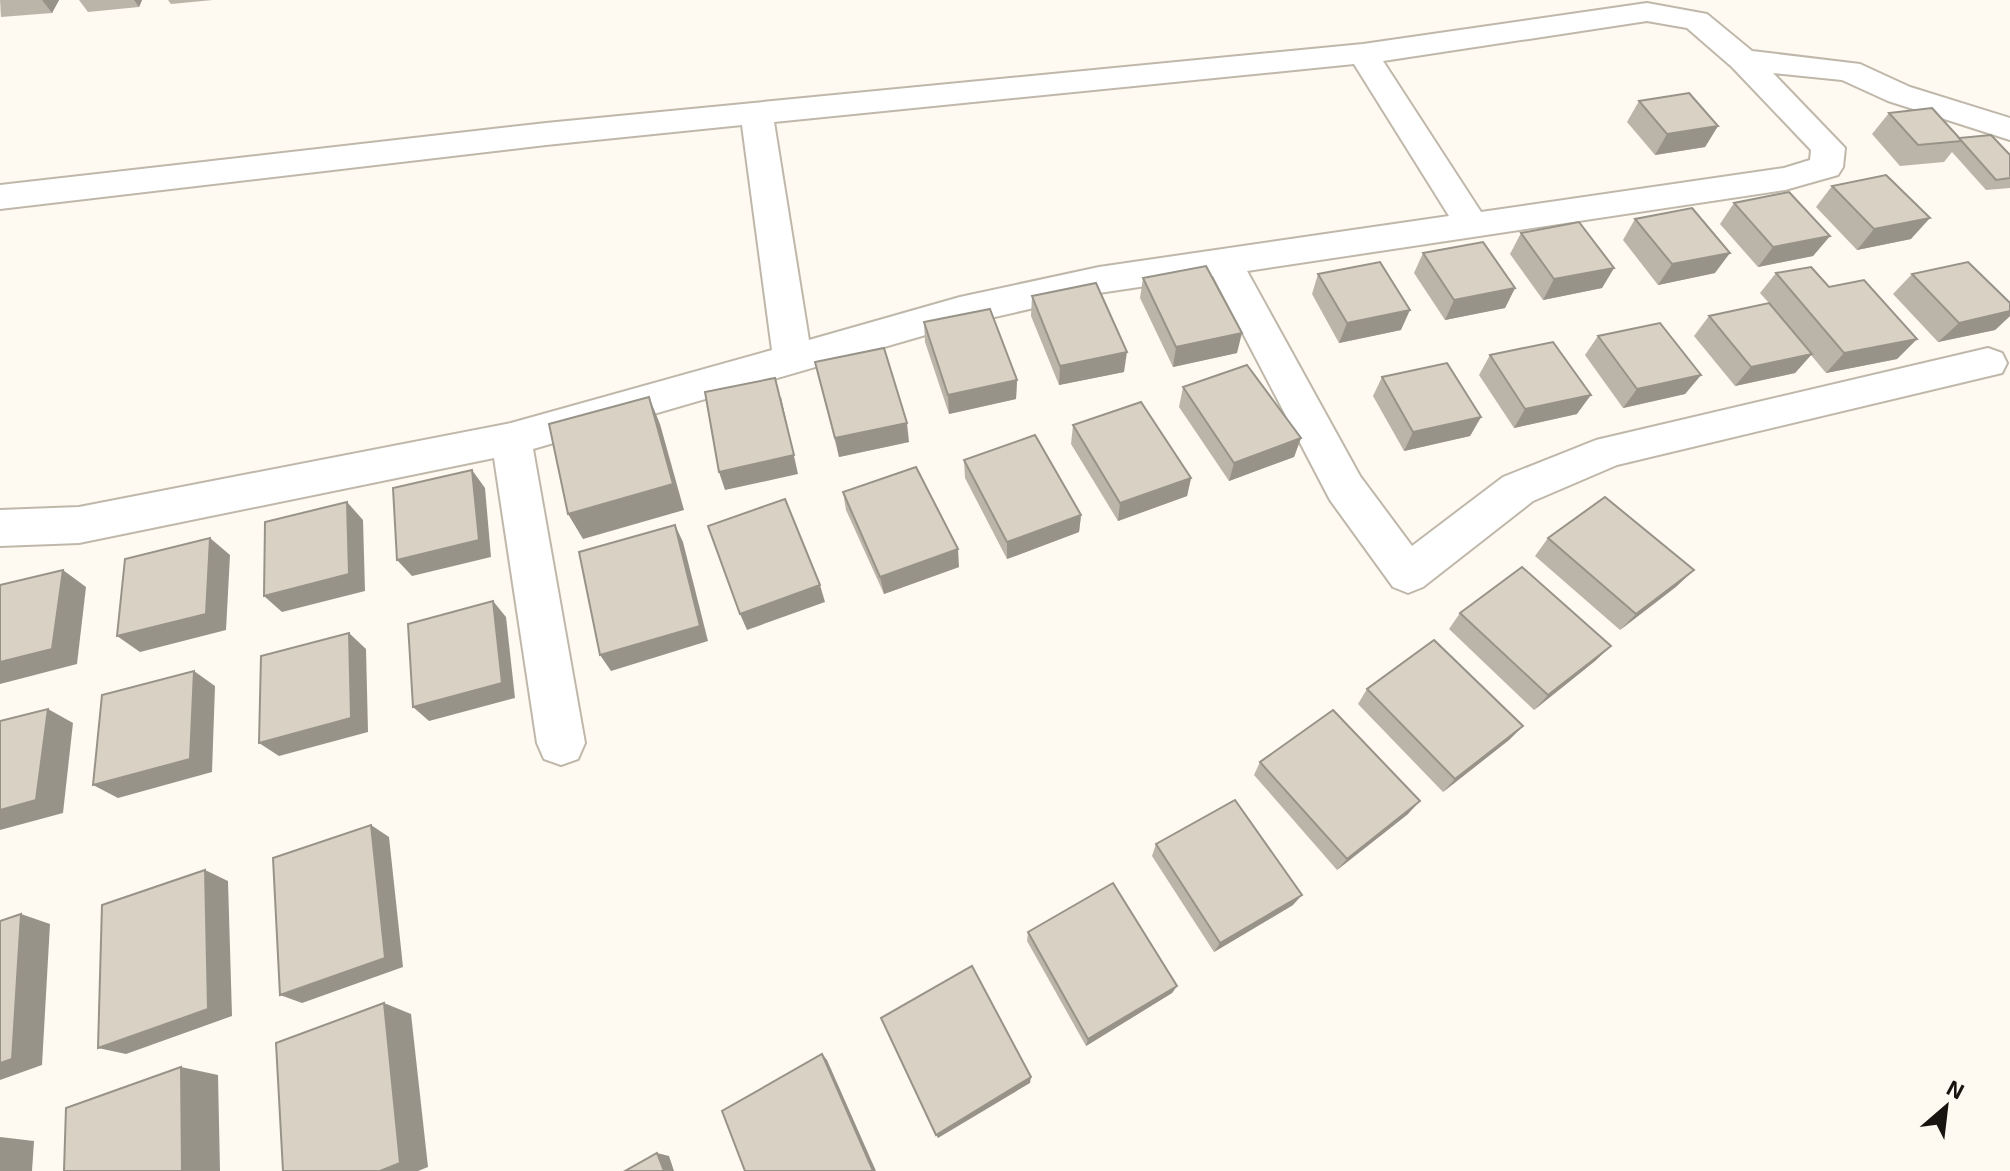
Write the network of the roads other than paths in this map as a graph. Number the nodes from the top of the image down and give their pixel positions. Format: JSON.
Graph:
{"nodes":[{"id":1,"x":1363,"y":54,"type":"junction"},
{"id":2,"x":1743,"y":60,"type":"junction"},
{"id":3,"x":756,"y":112,"type":"junction"},
{"id":4,"x":2010,"y":129,"type":"edge"},
{"id":5,"x":0,"y":197,"type":"edge"},
{"id":6,"x":1472,"y":225,"type":"junction"},
{"id":7,"x":1224,"y":262,"type":"junction"},
{"id":8,"x":793,"y":359,"type":"junction"},
{"id":9,"x":1988,"y":363,"type":"dead end"},
{"id":10,"x":511,"y":439,"type":"junction"},
{"id":11,"x":0,"y":528,"type":"edge"},
{"id":12,"x":561,"y":743,"type":"dead end"}],
"edges":[{"from":1,"to":2,"type":"street"},
{"from":1,"to":3,"type":"street"},
{"from":1,"to":6,"type":"street"},
{"from":2,"to":4,"type":"street"},
{"from":2,"to":6,"type":"street"},
{"from":3,"to":5,"type":"street"},
{"from":3,"to":8,"type":"street"},
{"from":6,"to":7,"type":"street"},
{"from":7,"to":8,"type":"street"},
{"from":7,"to":9,"type":"street"},
{"from":8,"to":10,"type":"street"},
{"from":10,"to":11,"type":"street"},
{"from":10,"to":12,"type":"street"}]}
